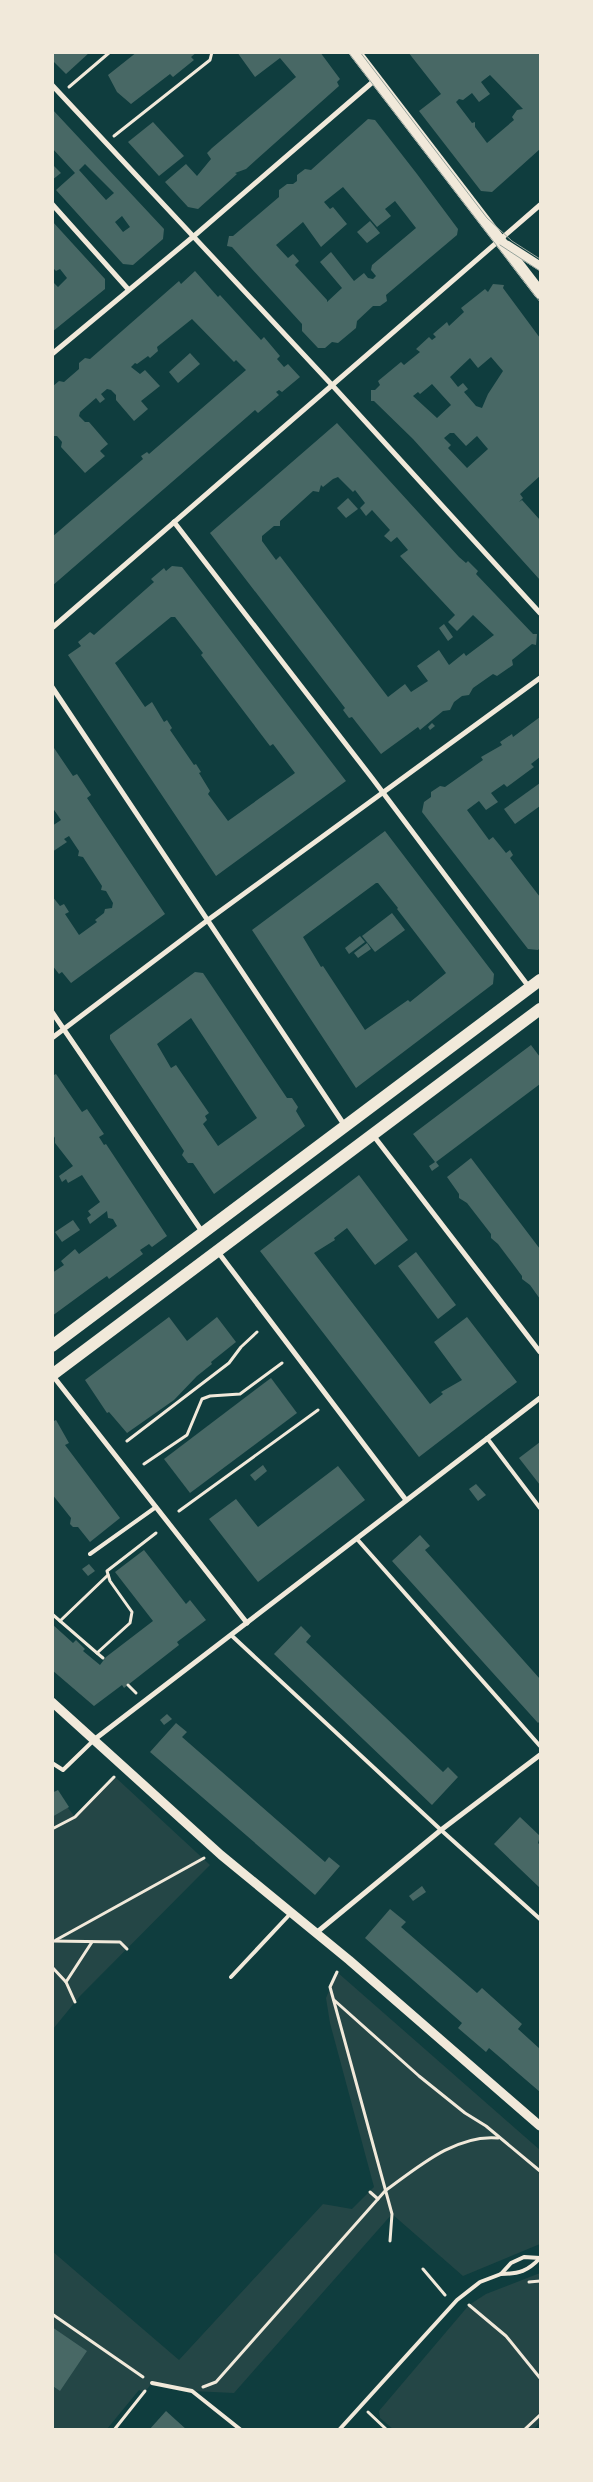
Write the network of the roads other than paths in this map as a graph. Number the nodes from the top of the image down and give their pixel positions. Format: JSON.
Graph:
{"nodes":[{"id":1,"x":355,"y":52,"type":"edge"},
{"id":2,"x":374,"y":80,"type":"junction"},
{"id":3,"x":52,"y":85,"type":"edge"},
{"id":4,"x":52,"y":204,"type":"edge"},
{"id":5,"x":540,"y":205,"type":"edge"},
{"id":6,"x":194,"y":236,"type":"junction"},
{"id":7,"x":500,"y":241,"type":"junction"},
{"id":8,"x":540,"y":266,"type":"edge"},
{"id":9,"x":128,"y":289,"type":"junction"},
{"id":10,"x":540,"y":293,"type":"edge"},
{"id":11,"x":52,"y":354,"type":"edge"},
{"id":12,"x":332,"y":385,"type":"junction"},
{"id":13,"x":174,"y":522,"type":"junction"},
{"id":14,"x":540,"y":614,"type":"edge"},
{"id":15,"x":52,"y":628,"type":"edge"},
{"id":16,"x":540,"y":678,"type":"edge"},
{"id":17,"x":52,"y":687,"type":"edge"},
{"id":18,"x":384,"y":793,"type":"junction"},
{"id":19,"x":208,"y":920,"type":"junction"},
{"id":20,"x":540,"y":980,"type":"edge"},
{"id":21,"x":530,"y":988,"type":"junction"},
{"id":22,"x":540,"y":1009,"type":"edge"},
{"id":23,"x":52,"y":1012,"type":"edge"},
{"id":24,"x":64,"y":1029,"type":"junction"},
{"id":25,"x":52,"y":1038,"type":"edge"},
{"id":26,"x":345,"y":1127,"type":"junction"},
{"id":27,"x":373,"y":1135,"type":"junction"},
{"id":28,"x":203,"y":1234,"type":"junction"},
{"id":29,"x":217,"y":1252,"type":"junction"},
{"id":30,"x":52,"y":1346,"type":"edge"},
{"id":31,"x":540,"y":1352,"type":"edge"},
{"id":32,"x":53,"y":1375,"type":"edge"},
{"id":33,"x":540,"y":1398,"type":"edge"},
{"id":34,"x":487,"y":1438,"type":"junction"},
{"id":35,"x":406,"y":1500,"type":"junction"},
{"id":36,"x":156,"y":1506,"type":"junction"},
{"id":37,"x":540,"y":1508,"type":"edge"},
{"id":38,"x":357,"y":1539,"type":"junction"},
{"id":39,"x":90,"y":1554,"type":"dead end"},
{"id":40,"x":247,"y":1623,"type":"junction"},
{"id":41,"x":231,"y":1635,"type":"junction"},
{"id":42,"x":52,"y":1702,"type":"edge"},
{"id":43,"x":95,"y":1739,"type":"junction"},
{"id":44,"x":540,"y":1746,"type":"edge"},
{"id":45,"x":540,"y":1754,"type":"edge"},
{"id":46,"x":52,"y":1763,"type":"edge"},
{"id":47,"x":441,"y":1830,"type":"junction"},
{"id":48,"x":292,"y":1913,"type":"junction"},
{"id":49,"x":540,"y":1919,"type":"edge"},
{"id":50,"x":316,"y":1933,"type":"junction"},
{"id":51,"x":231,"y":1977,"type":"dead end"},
{"id":52,"x":540,"y":2126,"type":"edge"},
{"id":53,"x":540,"y":2258,"type":"edge"},
{"id":54,"x":501,"y":2274,"type":"junction"},
{"id":55,"x":152,"y":2383,"type":"road end"},
{"id":56,"x":241,"y":2430,"type":"edge"},
{"id":57,"x":339,"y":2430,"type":"edge"}],
"edges":[{"from":1,"to":2,"type":"main road"},
{"from":2,"to":6,"type":"street"},
{"from":2,"to":7,"type":"main road"},
{"from":3,"to":6,"type":"street"},
{"from":4,"to":9,"type":"street"},
{"from":5,"to":7,"type":"street"},
{"from":6,"to":9,"type":"street"},
{"from":6,"to":12,"type":"street"},
{"from":7,"to":8,"type":"street"},
{"from":7,"to":10,"type":"main road"},
{"from":7,"to":12,"type":"street"},
{"from":9,"to":11,"type":"street"},
{"from":12,"to":13,"type":"street"},
{"from":12,"to":14,"type":"street"},
{"from":13,"to":15,"type":"street"},
{"from":13,"to":18,"type":"street"},
{"from":16,"to":18,"type":"street"},
{"from":17,"to":19,"type":"street"},
{"from":18,"to":19,"type":"street"},
{"from":18,"to":21,"type":"street"},
{"from":19,"to":24,"type":"street"},
{"from":19,"to":26,"type":"street"},
{"from":20,"to":21,"type":"main road"},
{"from":21,"to":26,"type":"main road"},
{"from":22,"to":27,"type":"main road"},
{"from":23,"to":24,"type":"street"},
{"from":24,"to":25,"type":"street"},
{"from":24,"to":28,"type":"street"},
{"from":26,"to":28,"type":"main road"},
{"from":27,"to":29,"type":"main road"},
{"from":27,"to":31,"type":"street"},
{"from":28,"to":30,"type":"main road"},
{"from":29,"to":32,"type":"main road"},
{"from":29,"to":35,"type":"street"},
{"from":32,"to":36,"type":"street"},
{"from":33,"to":34,"type":"street"},
{"from":34,"to":35,"type":"street"},
{"from":34,"to":37,"type":"lane"},
{"from":35,"to":38,"type":"street"},
{"from":36,"to":39,"type":"lane"},
{"from":36,"to":40,"type":"street"},
{"from":38,"to":40,"type":"street"},
{"from":38,"to":44,"type":"lane"},
{"from":40,"to":41,"type":"street"},
{"from":41,"to":43,"type":"street"},
{"from":41,"to":47,"type":"lane"},
{"from":42,"to":43,"type":"street"},
{"from":43,"to":46,"type":"lane"},
{"from":43,"to":48,"type":"street"},
{"from":45,"to":47,"type":"street"},
{"from":47,"to":49,"type":"lane"},
{"from":47,"to":50,"type":"street"},
{"from":48,"to":50,"type":"street"},
{"from":48,"to":51,"type":"lane"},
{"from":50,"to":52,"type":"street"},
{"from":53,"to":54,"type":"lane"},
{"from":53,"to":54,"type":"lane"},
{"from":54,"to":57,"type":"lane"},
{"from":55,"to":56,"type":"lane"}]}
